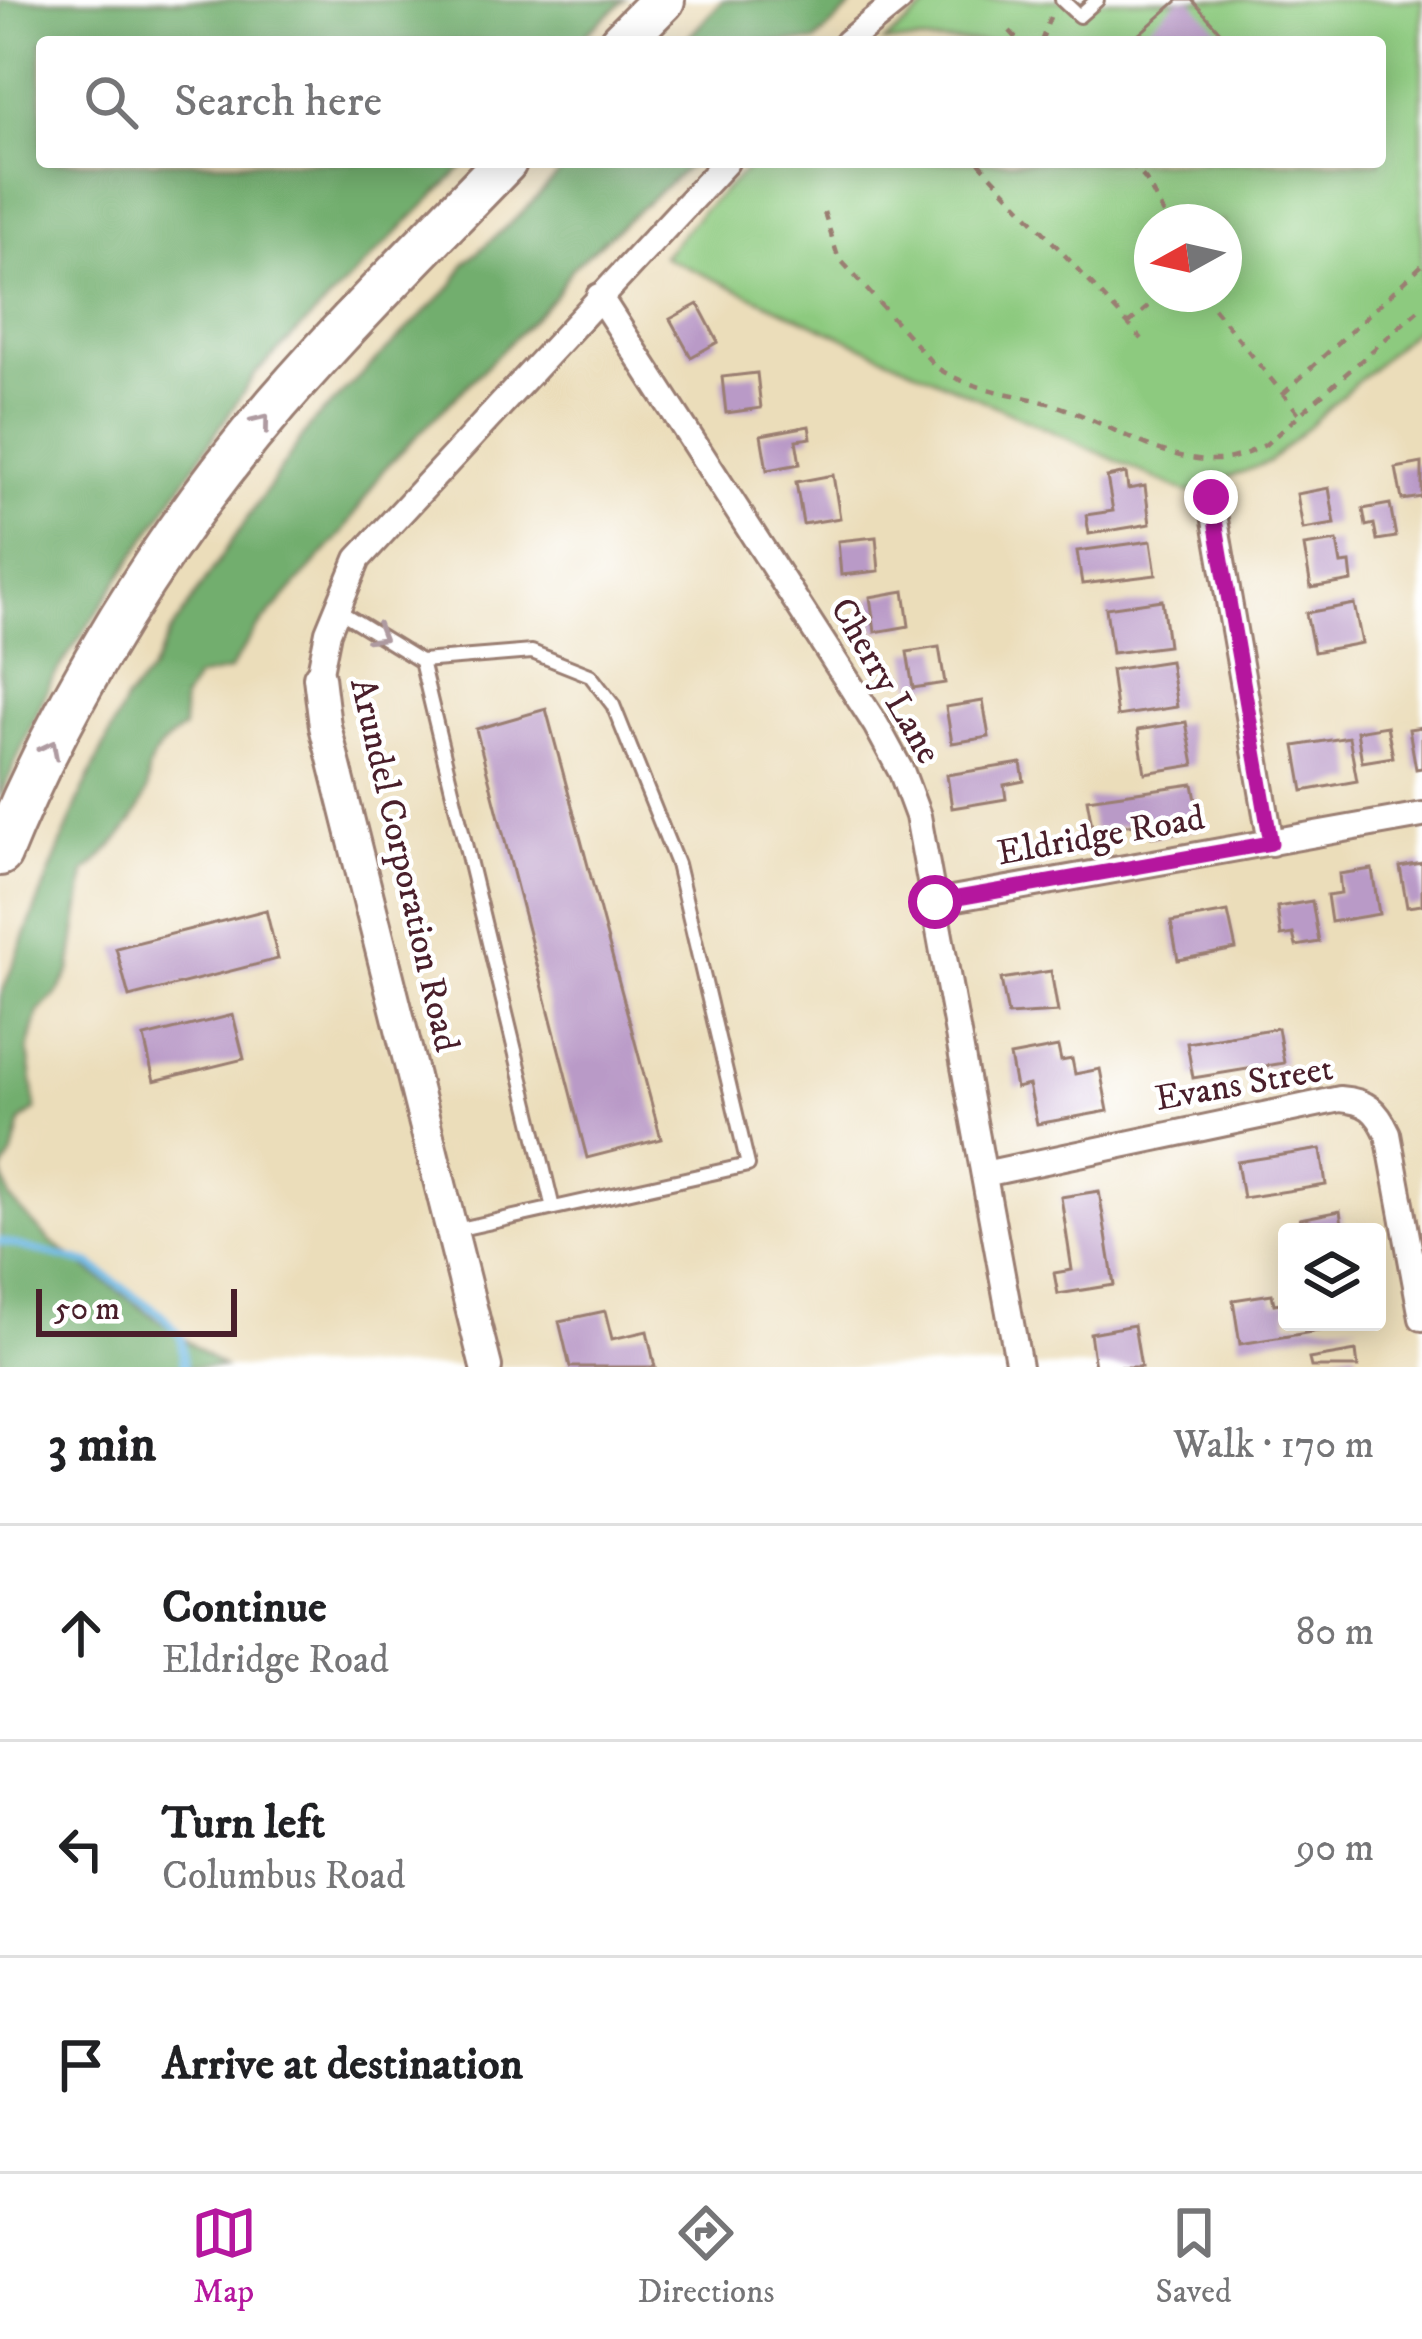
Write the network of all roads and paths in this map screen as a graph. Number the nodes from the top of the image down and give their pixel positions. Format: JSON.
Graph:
{"nodes":[{"id":1,"x":663,"y":0,"type":"edge"},
{"id":2,"x":898,"y":0,"type":"edge"},
{"id":3,"x":1059,"y":0,"type":"edge"},
{"id":4,"x":1097,"y":0,"type":"edge"},
{"id":5,"x":1010,"y":31,"type":"dead end"},
{"id":6,"x":628,"y":36,"type":"edge"},
{"id":7,"x":854,"y":36,"type":"edge"},
{"id":8,"x":1015,"y":36,"type":"edge"},
{"id":9,"x":1044,"y":36,"type":"edge"},
{"id":10,"x":500,"y":168,"type":"edge"},
{"id":11,"x":720,"y":168,"type":"edge"},
{"id":12,"x":985,"y":168,"type":"edge"},
{"id":13,"x":1135,"y":168,"type":"edge"},
{"id":14,"x":1159,"y":204,"type":"edge"},
{"id":15,"x":824,"y":212,"type":"dead end"},
{"id":16,"x":1422,"y":265,"type":"edge"},
{"id":17,"x":598,"y":296,"type":"junction"},
{"id":18,"x":1422,"y":308,"type":"edge"},
{"id":19,"x":1142,"y":312,"type":"edge"},
{"id":20,"x":1217,"y":312,"type":"edge"},
{"id":21,"x":1128,"y":324,"type":"junction"},
{"id":22,"x":1142,"y":339,"type":"dead end"},
{"id":23,"x":1283,"y":394,"type":"junction"},
{"id":24,"x":1301,"y":416,"type":"junction"},
{"id":25,"x":1211,"y":497,"type":"dead end"},
{"id":26,"x":336,"y":609,"type":"junction"},
{"id":27,"x":421,"y":661,"type":"junction"},
{"id":28,"x":319,"y":677,"type":"joint"},
{"id":29,"x":1422,"y":815,"type":"edge"},
{"id":30,"x":1271,"y":843,"type":"junction"},
{"id":31,"x":0,"y":854,"type":"edge"},
{"id":32,"x":935,"y":902,"type":"junction"},
{"id":33,"x":984,"y":1174,"type":"junction"},
{"id":34,"x":553,"y":1208,"type":"junction"},
{"id":35,"x":450,"y":1231,"type":"junction"},
{"id":36,"x":1422,"y":1318,"type":"edge"},
{"id":37,"x":486,"y":1367,"type":"edge"},
{"id":38,"x":1019,"y":1367,"type":"edge"}],
"edges":[{"from":1,"to":6,"type":"highway"},
{"from":2,"to":7,"type":"street"},
{"from":3,"to":4,"type":"lane"},
{"from":3,"to":9,"type":"path"},
{"from":5,"to":8,"type":"path"},
{"from":31,"to":10,"type":"highway","one_way":true},
{"from":11,"to":17,"type":"street","name":"Arundel Corporation Road"},
{"from":12,"to":21,"type":"path"},
{"from":13,"to":14,"type":"path"},
{"from":15,"to":24,"type":"path"},
{"from":16,"to":23,"type":"path"},
{"from":17,"to":26,"type":"street","name":"Arundel Corporation Road"},
{"from":17,"to":32,"type":"street","name":"Cherry Lane"},
{"from":18,"to":24,"type":"path"},
{"from":19,"to":21,"type":"path"},
{"from":20,"to":23,"type":"path"},
{"from":21,"to":22,"type":"path"},
{"from":23,"to":24,"type":"path"},
{"from":25,"to":30,"type":"street"},
{"from":26,"to":27,"type":"lane","one_way":true},
{"from":26,"to":28,"type":"street","name":"Arundel Corporation Road"},
{"from":27,"to":34,"type":"lane"},
{"from":27,"to":34,"type":"lane"},
{"from":28,"to":35,"type":"street","name":"Arundel Corporation Road"},
{"from":29,"to":30,"type":"street","name":"Eldridge Road"},
{"from":30,"to":32,"type":"street","name":"Eldridge Road"},
{"from":32,"to":33,"type":"street","name":"Cherry Lane"},
{"from":33,"to":36,"type":"street","name":"Evans Street"},
{"from":33,"to":38,"type":"street","name":"Cherry Lane"},
{"from":34,"to":35,"type":"lane"},
{"from":35,"to":37,"type":"street","name":"Arundel Corporation Road"}]}
